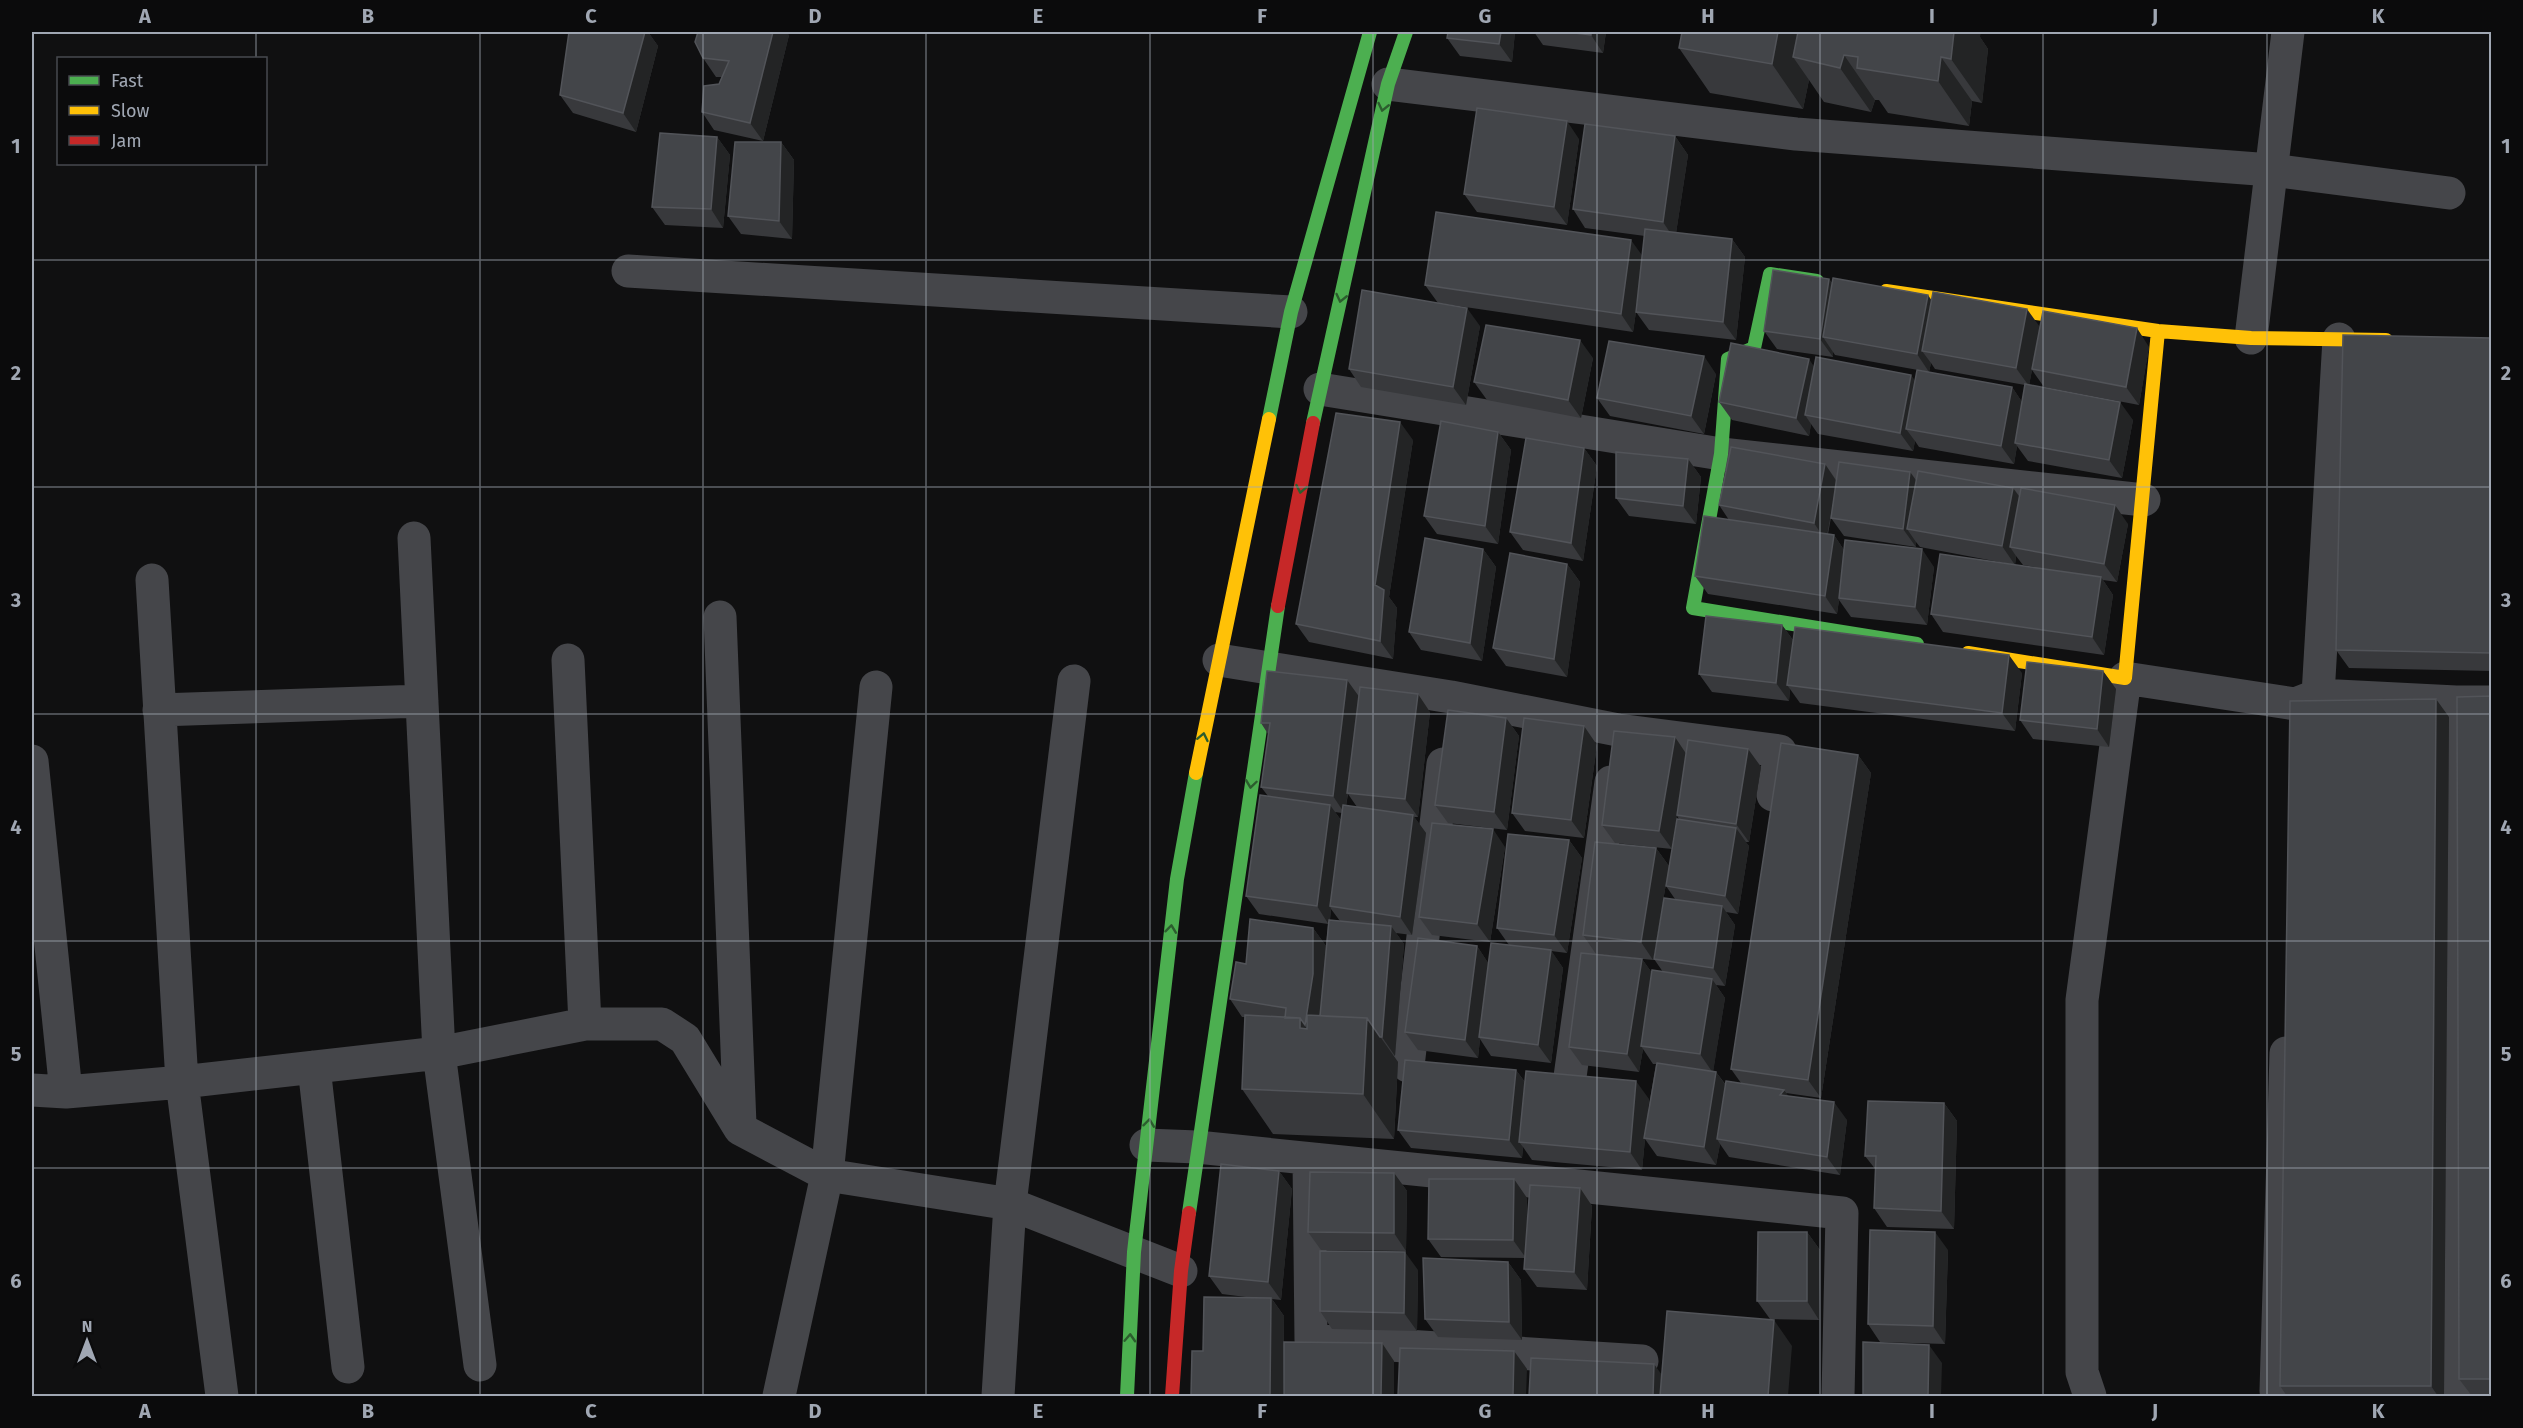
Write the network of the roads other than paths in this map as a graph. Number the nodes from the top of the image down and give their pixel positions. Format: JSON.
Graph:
{"nodes":[{"id":1,"x":1370,"y":32,"type":"edge"},
{"id":2,"x":1406,"y":32,"type":"edge"},
{"id":3,"x":2288,"y":32,"type":"edge"},
{"id":4,"x":1388,"y":84,"type":"junction"},
{"id":5,"x":2271,"y":170,"type":"junction"},
{"id":6,"x":2449,"y":193,"type":"dead end"},
{"id":7,"x":628,"y":272,"type":"dead end"},
{"id":8,"x":1829,"y":283,"type":"edge"},
{"id":9,"x":1876,"y":290,"type":"edge"},
{"id":10,"x":1291,"y":312,"type":"junction"},
{"id":11,"x":2158,"y":331,"type":"junction"},
{"id":12,"x":2250,"y":338,"type":"junction"},
{"id":13,"x":2339,"y":339,"type":"junction"},
{"id":14,"x":2398,"y":340,"type":"edge"},
{"id":15,"x":1320,"y":389,"type":"junction"},
{"id":16,"x":1721,"y":454,"type":"junction"},
{"id":17,"x":2144,"y":500,"type":"junction"},
{"id":18,"x":414,"y":538,"type":"dead end"},
{"id":19,"x":152,"y":580,"type":"dead end"},
{"id":20,"x":720,"y":617,"type":"dead end"},
{"id":21,"x":1927,"y":646,"type":"edge"},
{"id":22,"x":1950,"y":650,"type":"edge"},
{"id":23,"x":568,"y":660,"type":"dead end"},
{"id":24,"x":1219,"y":660,"type":"junction"},
{"id":25,"x":1269,"y":666,"type":"junction"},
{"id":26,"x":2125,"y":678,"type":"junction"},
{"id":27,"x":1074,"y":681,"type":"dead end"},
{"id":28,"x":876,"y":687,"type":"dead end"},
{"id":29,"x":2307,"y":700,"type":"junction"},
{"id":30,"x":422,"y":701,"type":"junction"},
{"id":31,"x":2456,"y":702,"type":"junction"},
{"id":32,"x":2492,"y":702,"type":"edge"},
{"id":33,"x":159,"y":710,"type":"junction"},
{"id":34,"x":1449,"y":717,"type":"junction"},
{"id":35,"x":1618,"y":730,"type":"junction"},
{"id":36,"x":2295,"y":739,"type":"edge"},
{"id":37,"x":32,"y":761,"type":"edge"},
{"id":38,"x":1769,"y":822,"type":"edge"},
{"id":39,"x":585,"y":1024,"type":"junction"},
{"id":40,"x":2286,"y":1024,"type":"edge"},
{"id":41,"x":439,"y":1053,"type":"junction"},
{"id":42,"x":1408,"y":1066,"type":"edge"},
{"id":43,"x":314,"y":1067,"type":"junction"},
{"id":44,"x":182,"y":1082,"type":"junction"},
{"id":45,"x":1569,"y":1084,"type":"edge"},
{"id":46,"x":32,"y":1090,"type":"edge"},
{"id":47,"x":66,"y":1092,"type":"junction"},
{"id":48,"x":740,"y":1129,"type":"junction"},
{"id":49,"x":1146,"y":1145,"type":"junction"},
{"id":50,"x":1197,"y":1147,"type":"junction"},
{"id":51,"x":1309,"y":1159,"type":"junction"},
{"id":52,"x":827,"y":1174,"type":"junction"},
{"id":53,"x":1010,"y":1204,"type":"junction"},
{"id":54,"x":1134,"y":1252,"type":"junction"},
{"id":55,"x":1181,"y":1270,"type":"junction"},
{"id":56,"x":1642,"y":1361,"type":"edge"},
{"id":57,"x":480,"y":1365,"type":"dead end"},
{"id":58,"x":348,"y":1367,"type":"dead end"},
{"id":59,"x":222,"y":1396,"type":"edge"},
{"id":60,"x":779,"y":1396,"type":"edge"},
{"id":61,"x":998,"y":1396,"type":"edge"},
{"id":62,"x":1127,"y":1396,"type":"edge"},
{"id":63,"x":1172,"y":1396,"type":"edge"},
{"id":64,"x":1838,"y":1396,"type":"edge"},
{"id":65,"x":2090,"y":1396,"type":"edge"},
{"id":66,"x":2278,"y":1396,"type":"edge"},
{"id":67,"x":2455,"y":1396,"type":"edge"}],
"edges":[{"from":1,"to":10,"type":"street"},
{"from":2,"to":4,"type":"street"},
{"from":3,"to":5,"type":"street"},
{"from":4,"to":5,"type":"street"},
{"from":4,"to":15,"type":"street","one_way":true},
{"from":5,"to":6,"type":"street"},
{"from":5,"to":12,"type":"street"},
{"from":7,"to":10,"type":"street"},
{"from":8,"to":16,"type":"street"},
{"from":9,"to":11,"type":"street"},
{"from":10,"to":24,"type":"street"},
{"from":11,"to":12,"type":"street"},
{"from":11,"to":17,"type":"street"},
{"from":12,"to":13,"type":"street"},
{"from":13,"to":14,"type":"street"},
{"from":13,"to":29,"type":"street"},
{"from":15,"to":16,"type":"street"},
{"from":15,"to":25,"type":"street","one_way":true},
{"from":16,"to":17,"type":"street"},
{"from":16,"to":21,"type":"street"},
{"from":17,"to":26,"type":"street"},
{"from":18,"to":30,"type":"street"},
{"from":19,"to":33,"type":"street"},
{"from":20,"to":48,"type":"street"},
{"from":22,"to":26,"type":"street"},
{"from":23,"to":39,"type":"street"},
{"from":24,"to":25,"type":"street"},
{"from":49,"to":24,"type":"street","one_way":true},
{"from":25,"to":34,"type":"street"},
{"from":25,"to":50,"type":"street","one_way":true},
{"from":26,"to":29,"type":"street"},
{"from":26,"to":65,"type":"street"},
{"from":27,"to":53,"type":"street"},
{"from":28,"to":52,"type":"street"},
{"from":29,"to":31,"type":"street"},
{"from":29,"to":36,"type":"street"},
{"from":30,"to":33,"type":"street"},
{"from":30,"to":41,"type":"street"},
{"from":31,"to":32,"type":"street"},
{"from":31,"to":67,"type":"street"},
{"from":33,"to":44,"type":"street"},
{"from":34,"to":35,"type":"street"},
{"from":34,"to":42,"type":"street"},
{"from":35,"to":38,"type":"street"},
{"from":35,"to":45,"type":"street"},
{"from":37,"to":47,"type":"street"},
{"from":39,"to":41,"type":"street"},
{"from":39,"to":48,"type":"street"},
{"from":40,"to":66,"type":"street"},
{"from":41,"to":43,"type":"street"},
{"from":41,"to":57,"type":"street"},
{"from":43,"to":44,"type":"street"},
{"from":43,"to":58,"type":"street"},
{"from":44,"to":47,"type":"street"},
{"from":44,"to":59,"type":"street"},
{"from":46,"to":47,"type":"street"},
{"from":48,"to":52,"type":"street"},
{"from":49,"to":50,"type":"street"},
{"from":49,"to":54,"type":"street"},
{"from":50,"to":51,"type":"street"},
{"from":50,"to":55,"type":"street"},
{"from":51,"to":56,"type":"street"},
{"from":51,"to":64,"type":"street"},
{"from":52,"to":53,"type":"street"},
{"from":52,"to":60,"type":"street"},
{"from":53,"to":54,"type":"street"},
{"from":53,"to":61,"type":"street"},
{"from":54,"to":55,"type":"street"},
{"from":62,"to":54,"type":"street","one_way":true},
{"from":55,"to":63,"type":"street"}]}
